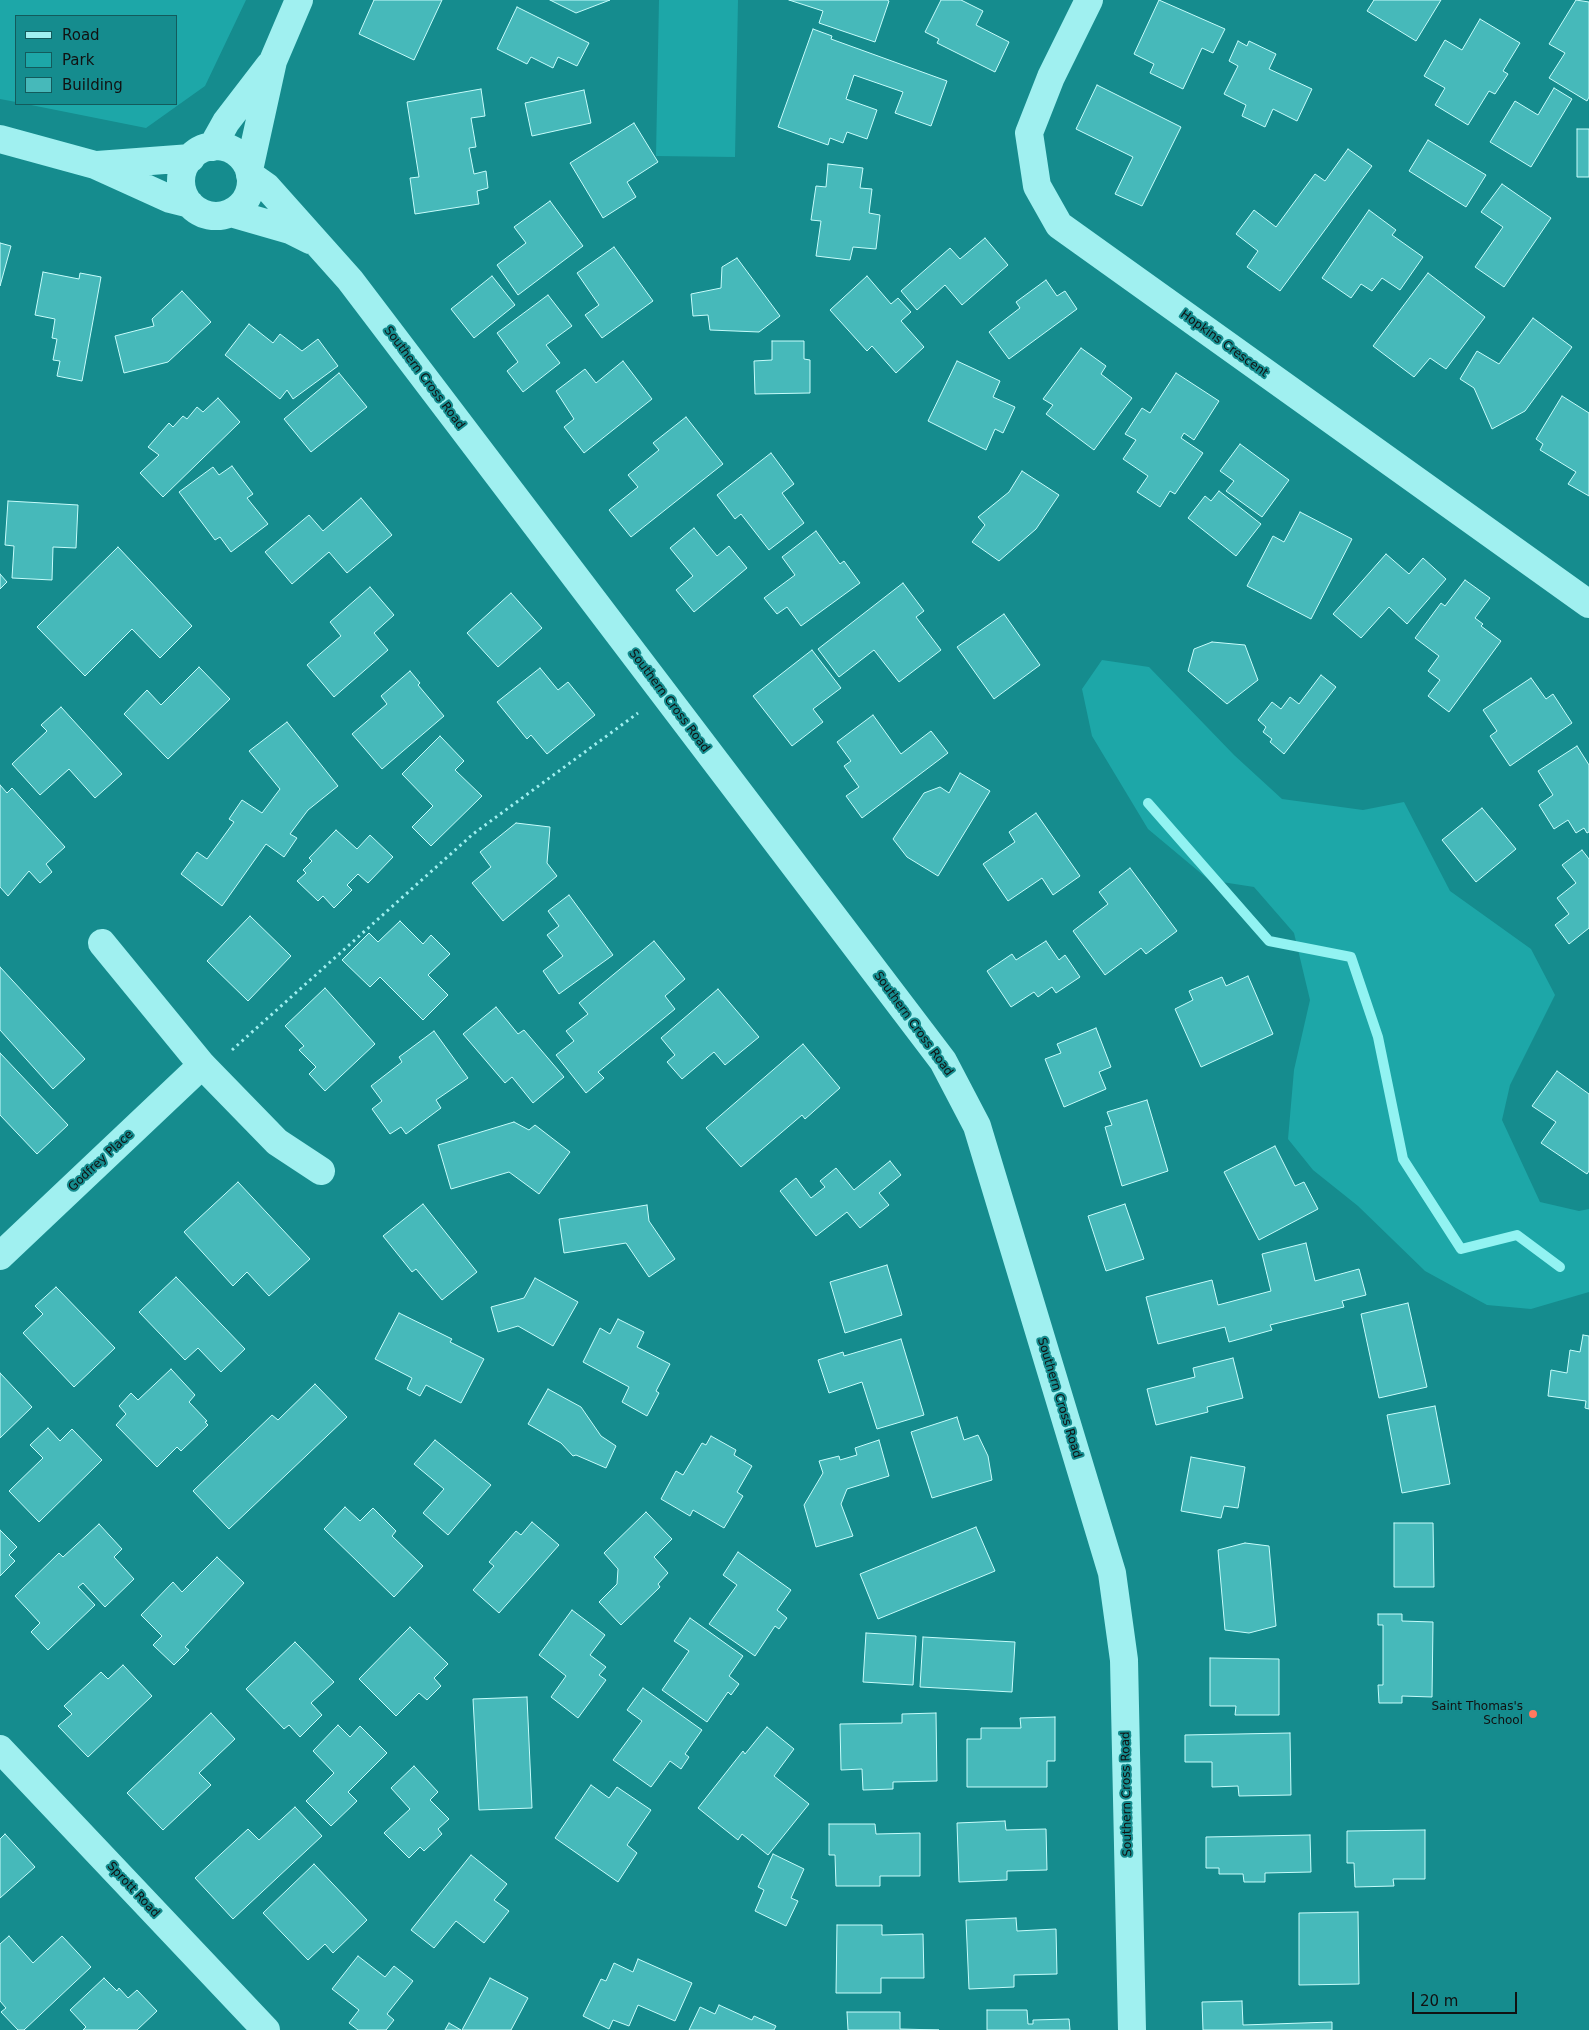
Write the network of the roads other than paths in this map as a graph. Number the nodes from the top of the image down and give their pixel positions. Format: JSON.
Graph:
{"nodes":[{"id":1,"x":299,"y":0,"type":"edge"},
{"id":2,"x":1089,"y":0,"type":"edge"},
{"id":3,"x":273,"y":61,"type":"junction"},
{"id":4,"x":0,"y":139,"type":"edge"},
{"id":5,"x":201,"y":152,"type":"junction"},
{"id":6,"x":95,"y":165,"type":"junction"},
{"id":7,"x":250,"y":172,"type":"junction"},
{"id":8,"x":190,"y":204,"type":"junction"},
{"id":9,"x":230,"y":213,"type":"junction"},
{"id":10,"x":314,"y":242,"type":"junction"},
{"id":11,"x":1589,"y":604,"type":"edge"},
{"id":12,"x":102,"y":943,"type":"dead end"},
{"id":13,"x":202,"y":1065,"type":"junction"},
{"id":14,"x":322,"y":1171,"type":"dead end"},
{"id":15,"x":0,"y":1256,"type":"edge"},
{"id":16,"x":0,"y":1749,"type":"edge"},
{"id":17,"x":266,"y":2030,"type":"edge"},
{"id":18,"x":1132,"y":2030,"type":"edge"}],
"edges":[{"from":1,"to":3,"type":"street"},
{"from":2,"to":11,"type":"street","name":"Hopkins Crescent"},
{"from":3,"to":5,"type":"street"},
{"from":3,"to":7,"type":"street"},
{"from":4,"to":6,"type":"street"},
{"from":5,"to":6,"type":"street"},
{"from":5,"to":7,"type":"street"},
{"from":5,"to":8,"type":"street"},
{"from":6,"to":8,"type":"street"},
{"from":7,"to":9,"type":"street"},
{"from":7,"to":10,"type":"street","name":"Southern Cross Road"},
{"from":8,"to":9,"type":"street"},
{"from":9,"to":10,"type":"street","name":"Southern Cross Road"},
{"from":10,"to":18,"type":"street","name":"Southern Cross Road"},
{"from":12,"to":13,"type":"street"},
{"from":13,"to":14,"type":"street"},
{"from":13,"to":15,"type":"street","name":"Godfrey Place"},
{"from":16,"to":17,"type":"street","name":"Sprott Road"}]}
